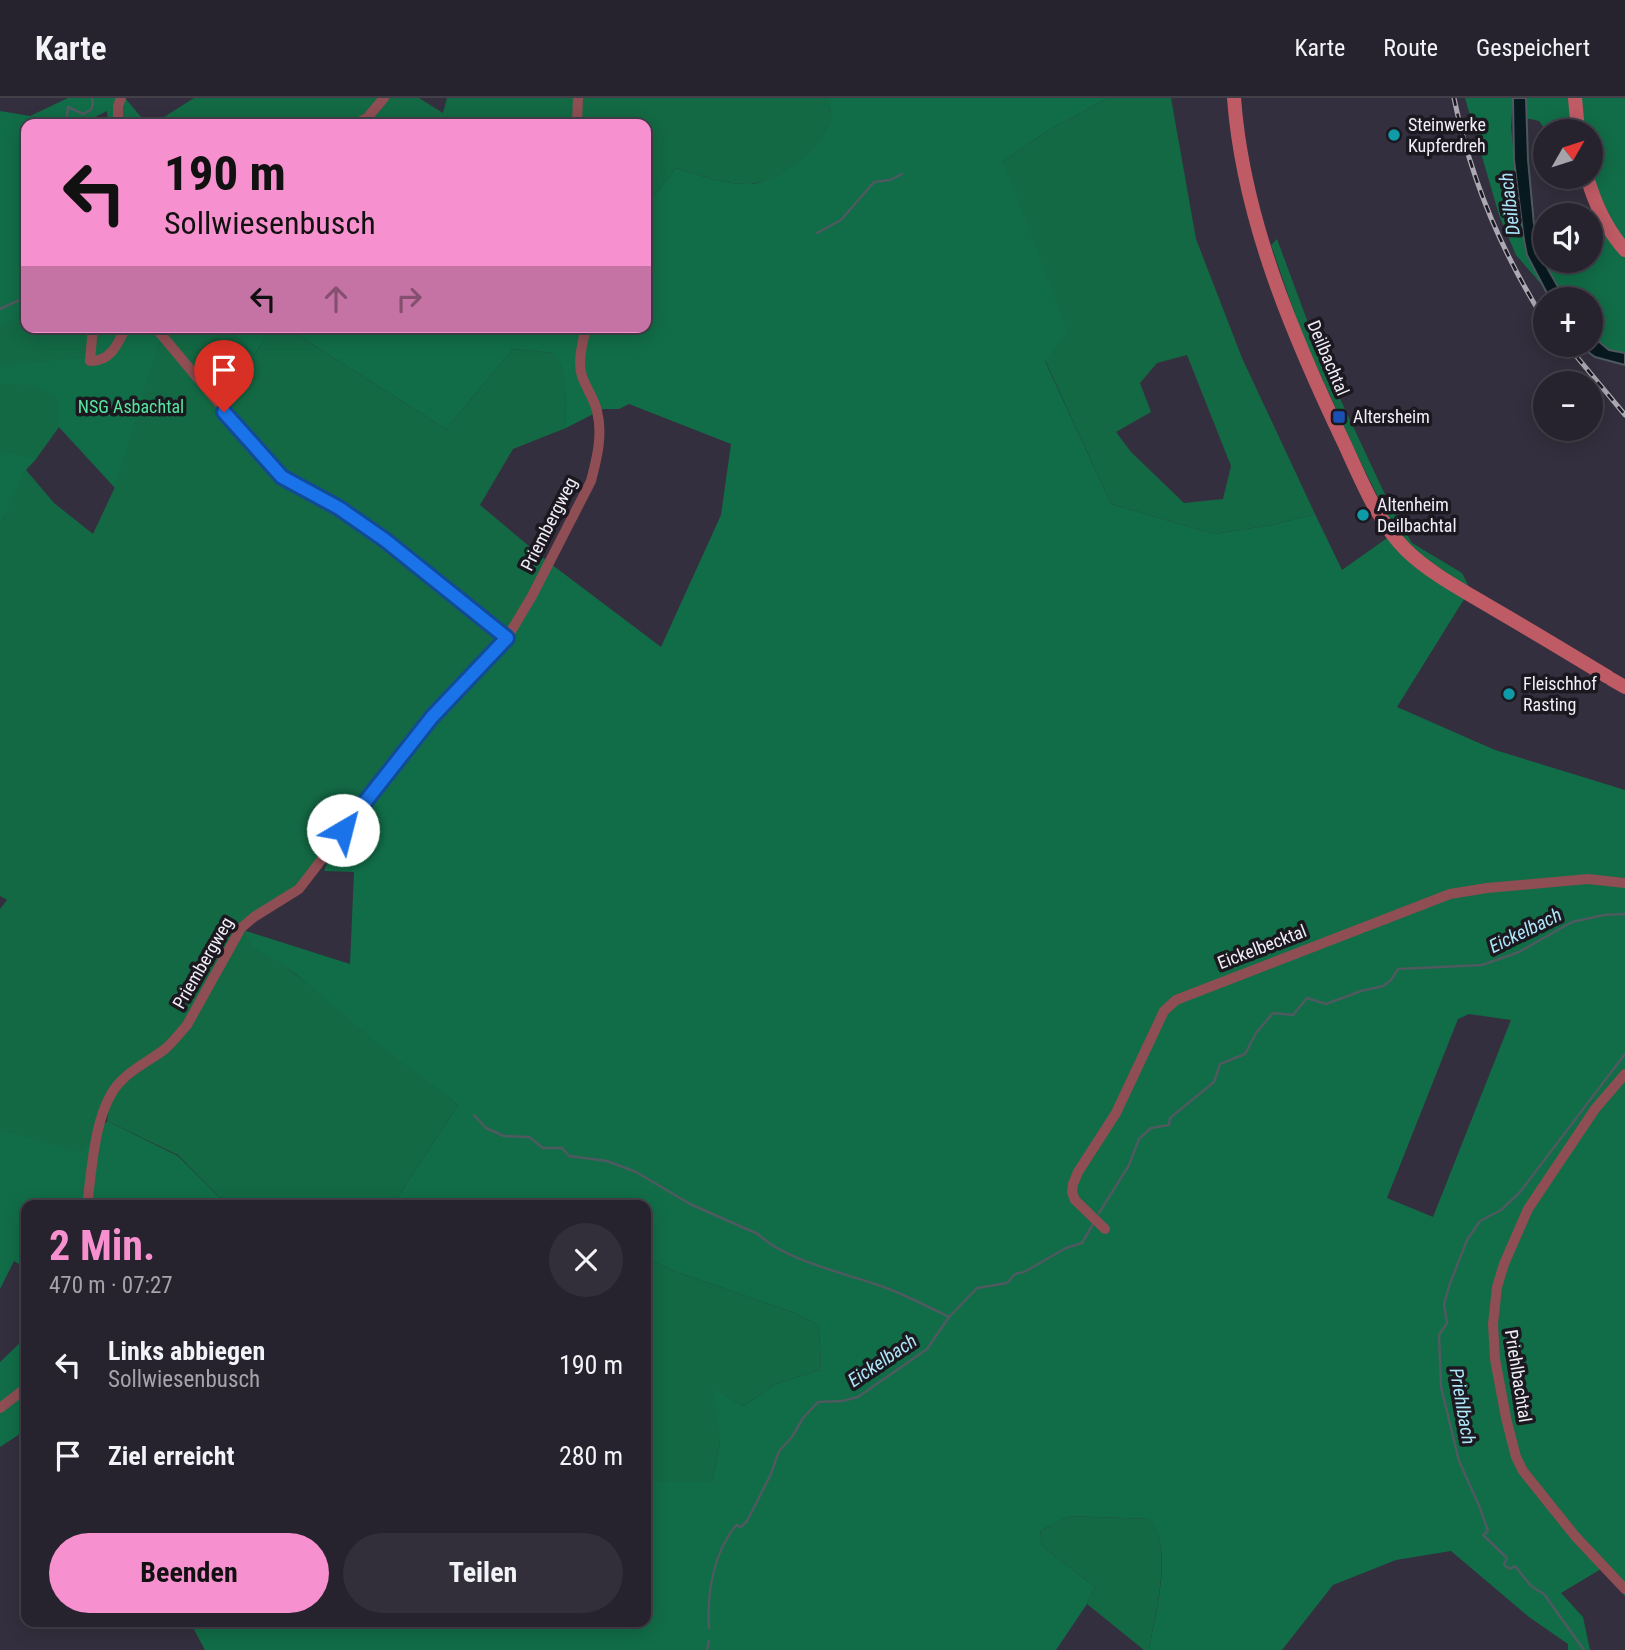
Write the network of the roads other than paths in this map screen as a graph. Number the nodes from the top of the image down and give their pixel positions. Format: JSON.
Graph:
{"nodes":[{"id":1,"x":121,"y":98,"type":"edge"},
{"id":2,"x":384,"y":98,"type":"edge"},
{"id":3,"x":578,"y":98,"type":"edge"},
{"id":4,"x":1234,"y":98,"type":"edge"},
{"id":5,"x":1575,"y":98,"type":"edge"},
{"id":6,"x":118,"y":119,"type":"edge"},
{"id":7,"x":363,"y":119,"type":"edge"},
{"id":8,"x":577,"y":119,"type":"edge"},
{"id":9,"x":1577,"y":119,"type":"edge"},
{"id":10,"x":1591,"y":189,"type":"edge"},
{"id":11,"x":1625,"y":250,"type":"edge"},
{"id":12,"x":92,"y":333,"type":"edge"},
{"id":13,"x":122,"y":333,"type":"edge"},
{"id":14,"x":160,"y":333,"type":"edge"},
{"id":15,"x":585,"y":333,"type":"edge"},
{"id":16,"x":507,"y":638,"type":"junction"},
{"id":17,"x":1625,"y":687,"type":"edge"},
{"id":18,"x":1625,"y":883,"type":"edge"},
{"id":19,"x":1625,"y":1074,"type":"edge"},
{"id":20,"x":88,"y":1200,"type":"edge"},
{"id":21,"x":1105,"y":1229,"type":"dead end"},
{"id":22,"x":21,"y":1392,"type":"edge"},
{"id":23,"x":0,"y":1408,"type":"edge"},
{"id":24,"x":1625,"y":1589,"type":"edge"}],
"edges":[{"from":1,"to":6,"type":"street"},
{"from":2,"to":7,"type":"street"},
{"from":3,"to":8,"type":"street"},
{"from":4,"to":17,"type":"street","name":"Deilbachtal"},
{"from":5,"to":9,"type":"street"},
{"from":10,"to":11,"type":"street"},
{"from":12,"to":13,"type":"street"},
{"from":14,"to":16,"type":"street"},
{"from":15,"to":16,"type":"street","name":"Priembergweg"},
{"from":16,"to":20,"type":"street","name":"Priembergweg"},
{"from":18,"to":21,"type":"street","name":"Eickelbecktal"},
{"from":19,"to":24,"type":"street","name":"Priehlbachtal"},
{"from":22,"to":23,"type":"street"}]}
